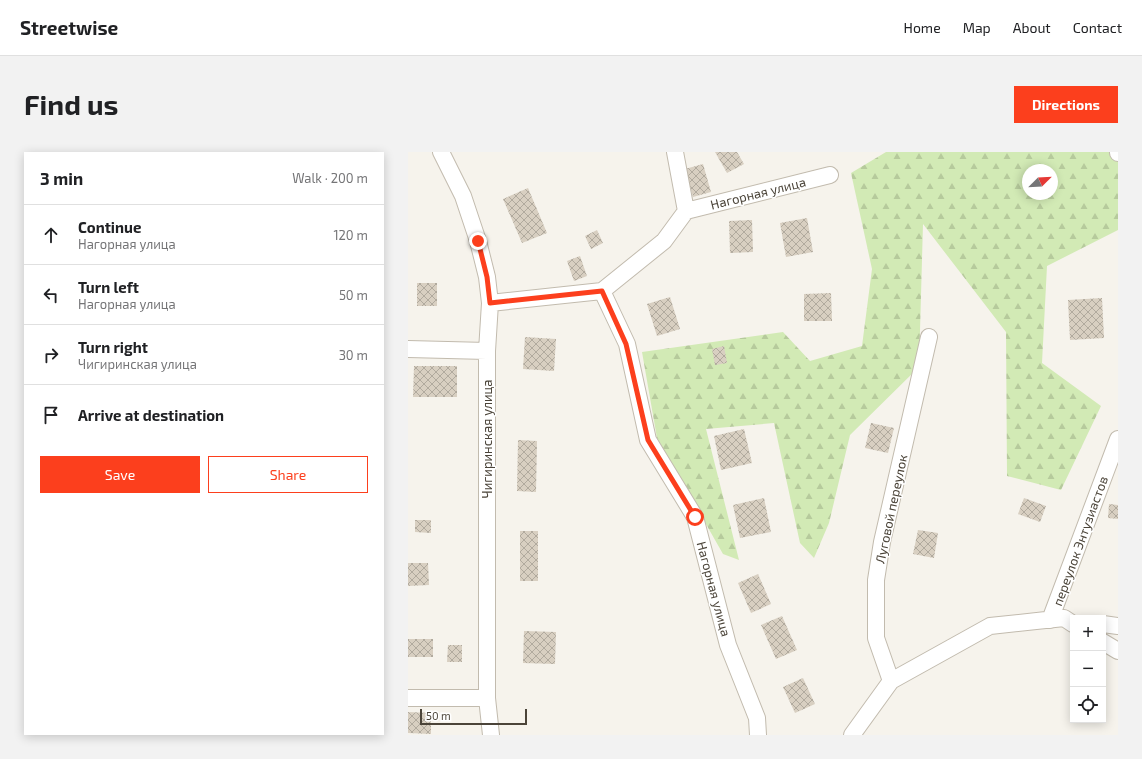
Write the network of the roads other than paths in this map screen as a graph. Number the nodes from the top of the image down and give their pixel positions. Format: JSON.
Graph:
{"nodes":[{"id":1,"x":441,"y":152,"type":"edge"},
{"id":2,"x":675,"y":152,"type":"edge"},
{"id":3,"x":830,"y":175,"type":"dead end"},
{"id":4,"x":686,"y":211,"type":"junction"},
{"id":5,"x":602,"y":291,"type":"junction"},
{"id":6,"x":490,"y":303,"type":"junction"},
{"id":7,"x":929,"y":337,"type":"dead end"},
{"id":8,"x":408,"y":348,"type":"edge"},
{"id":9,"x":487,"y":351,"type":"junction"},
{"id":10,"x":1118,"y":439,"type":"edge"},
{"id":11,"x":1065,"y":620,"type":"edge"},
{"id":12,"x":1106,"y":624,"type":"edge"},
{"id":13,"x":1118,"y":626,"type":"edge"},
{"id":14,"x":1106,"y":644,"type":"edge"},
{"id":15,"x":1118,"y":650,"type":"edge"},
{"id":16,"x":890,"y":681,"type":"junction"},
{"id":17,"x":408,"y":698,"type":"edge"},
{"id":18,"x":487,"y":698,"type":"junction"},
{"id":19,"x":491,"y":735,"type":"edge"},
{"id":20,"x":758,"y":735,"type":"edge"},
{"id":21,"x":852,"y":735,"type":"edge"}],
"edges":[{"from":1,"to":6,"type":"street","name":"Чигиринская улица"},
{"from":2,"to":4,"type":"street"},
{"from":3,"to":4,"type":"street","name":"Нагорная улица"},
{"from":4,"to":5,"type":"street"},
{"from":5,"to":6,"type":"street"},
{"from":5,"to":20,"type":"street","name":"Нагорная улица"},
{"from":6,"to":9,"type":"street","name":"Чигиринская улица"},
{"from":7,"to":16,"type":"street","name":"Луговой переулок"},
{"from":8,"to":9,"type":"street"},
{"from":9,"to":18,"type":"street","name":"Чигиринская улица"},
{"from":10,"to":11,"type":"street","name":"переулок Энтузиастов"},
{"from":11,"to":16,"type":"street"},
{"from":12,"to":13,"type":"street"},
{"from":14,"to":15,"type":"street"},
{"from":16,"to":21,"type":"street"},
{"from":17,"to":18,"type":"street"},
{"from":18,"to":19,"type":"street","name":"Чигиринская улица"}]}
